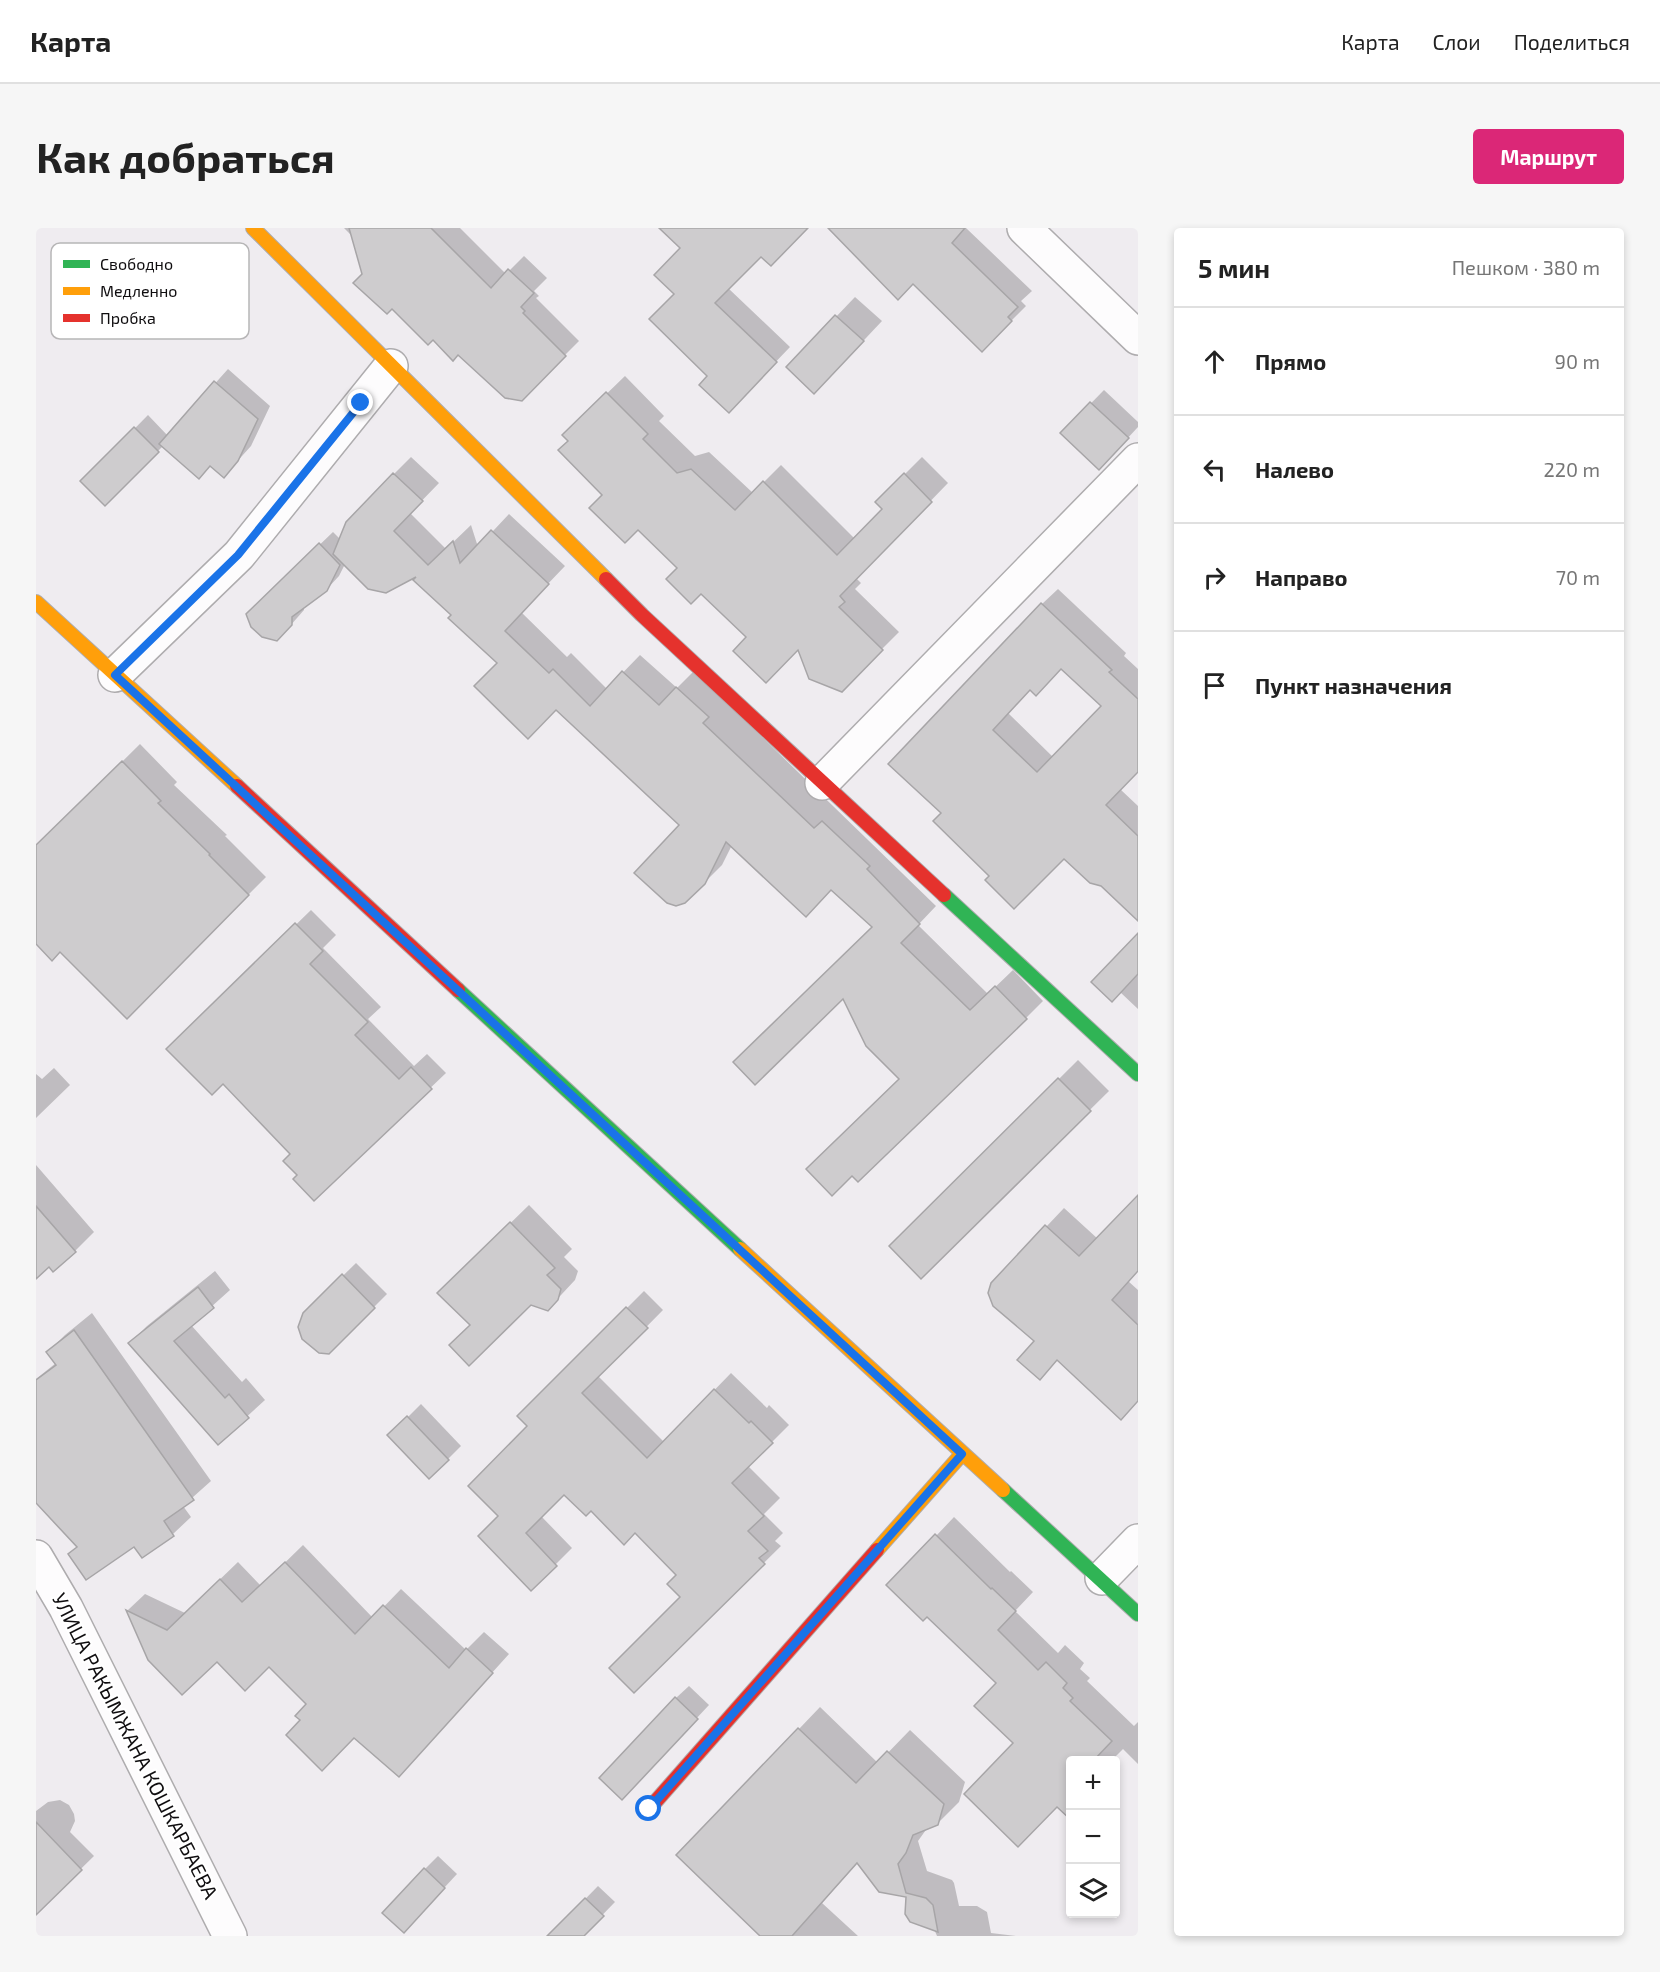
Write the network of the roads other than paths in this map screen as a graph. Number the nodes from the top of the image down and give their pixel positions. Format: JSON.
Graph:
{"nodes":[{"id":1,"x":253,"y":228,"type":"edge"},
{"id":2,"x":1024,"y":228,"type":"edge"},
{"id":3,"x":1138,"y":338,"type":"edge"},
{"id":4,"x":391,"y":366,"type":"junction"},
{"id":5,"x":1138,"y":460,"type":"edge"},
{"id":6,"x":36,"y":602,"type":"edge"},
{"id":7,"x":115,"y":675,"type":"junction"},
{"id":8,"x":822,"y":783,"type":"junction"},
{"id":9,"x":1138,"y":1074,"type":"edge"},
{"id":10,"x":962,"y":1454,"type":"junction"},
{"id":11,"x":1138,"y":1541,"type":"edge"},
{"id":12,"x":36,"y":1557,"type":"edge"},
{"id":13,"x":1102,"y":1578,"type":"junction"},
{"id":14,"x":1138,"y":1614,"type":"edge"},
{"id":15,"x":649,"y":1809,"type":"dead end"},
{"id":16,"x":230,"y":1936,"type":"edge"}],
"edges":[{"from":1,"to":4,"type":"street"},
{"from":2,"to":3,"type":"street"},
{"from":4,"to":7,"type":"street"},
{"from":4,"to":8,"type":"street"},
{"from":5,"to":8,"type":"street"},
{"from":6,"to":7,"type":"street"},
{"from":7,"to":10,"type":"street"},
{"from":8,"to":9,"type":"street"},
{"from":10,"to":13,"type":"street"},
{"from":10,"to":15,"type":"street"},
{"from":11,"to":13,"type":"street"},
{"from":12,"to":16,"type":"street","name":"УЛИЦА РАКЫМЖАНА КОШКАРБАЕВА"},
{"from":13,"to":14,"type":"street"}]}
